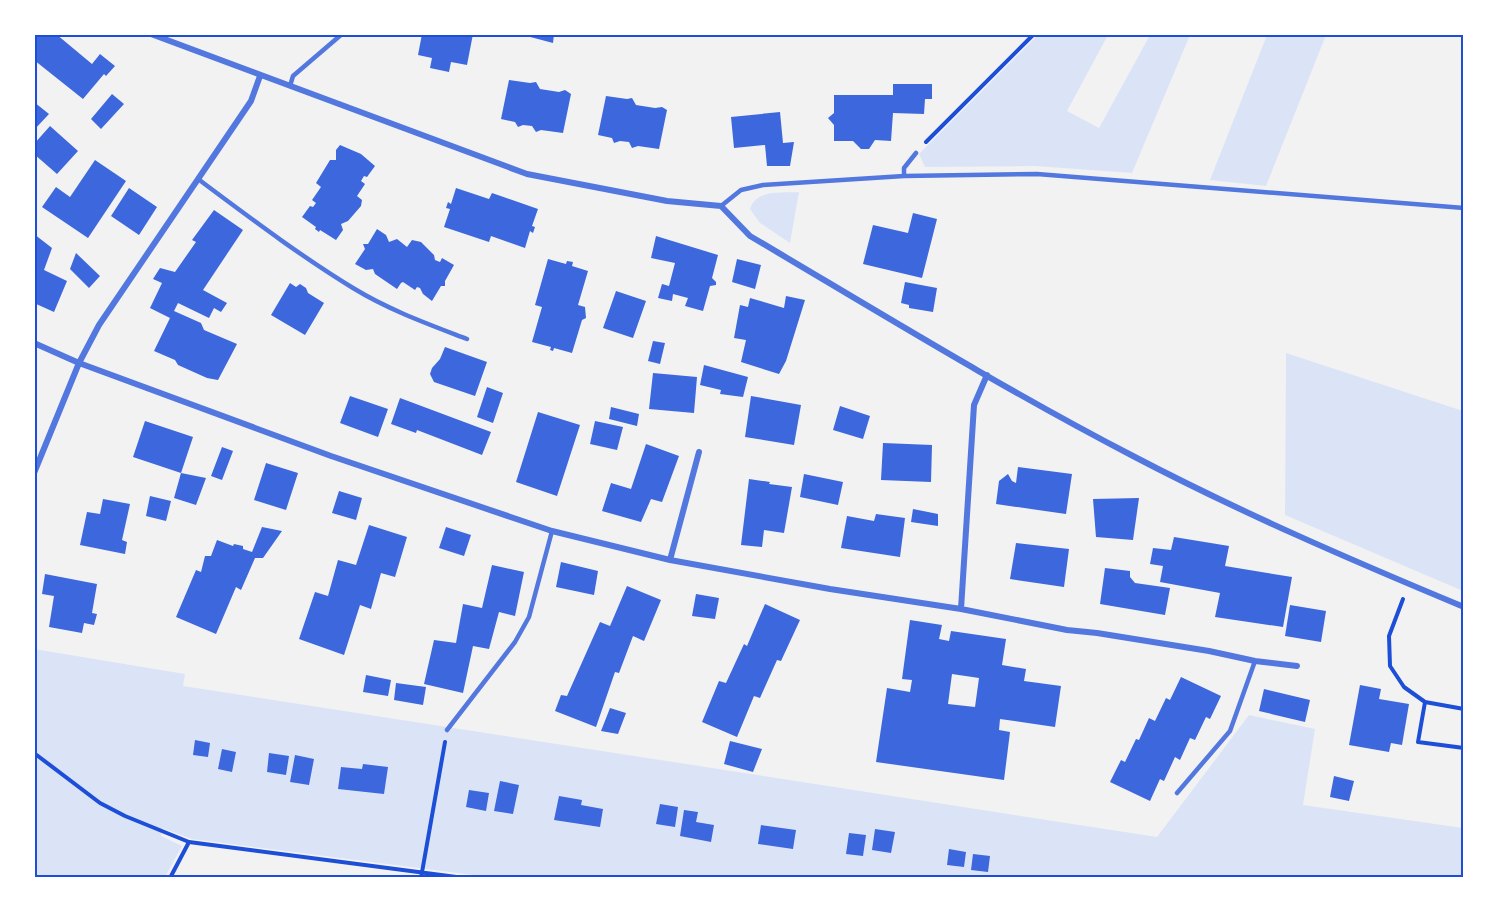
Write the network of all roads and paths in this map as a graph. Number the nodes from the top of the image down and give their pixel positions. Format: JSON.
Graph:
{"nodes":[{"id":1,"x":151,"y":34,"type":"edge"},
{"id":2,"x":342,"y":34,"type":"edge"},
{"id":3,"x":1034,"y":34,"type":"edge"},
{"id":4,"x":260,"y":76,"type":"junction"},
{"id":5,"x":289,"y":87,"type":"junction"},
{"id":6,"x":916,"y":153,"type":"joint"},
{"id":7,"x":903,"y":176,"type":"junction"},
{"id":8,"x":198,"y":179,"type":"junction"},
{"id":9,"x":721,"y":206,"type":"junction"},
{"id":10,"x":1464,"y":208,"type":"edge"},
{"id":11,"x":467,"y":339,"type":"dead end"},
{"id":12,"x":34,"y":343,"type":"edge"},
{"id":13,"x":79,"y":363,"type":"junction"},
{"id":14,"x":987,"y":375,"type":"junction"},
{"id":15,"x":699,"y":452,"type":"dead end"},
{"id":16,"x":34,"y":473,"type":"edge"},
{"id":17,"x":552,"y":531,"type":"junction"},
{"id":18,"x":670,"y":560,"type":"junction"},
{"id":19,"x":1408,"y":584,"type":"junction"},
{"id":20,"x":1464,"y":607,"type":"edge"},
{"id":21,"x":961,"y":609,"type":"junction"},
{"id":22,"x":1255,"y":661,"type":"junction"},
{"id":23,"x":1297,"y":666,"type":"dead end"},
{"id":24,"x":1425,"y":702,"type":"junction"},
{"id":25,"x":1464,"y":709,"type":"edge"},
{"id":26,"x":447,"y":730,"type":"joint"},
{"id":27,"x":1464,"y":748,"type":"edge"},
{"id":28,"x":34,"y":753,"type":"edge"},
{"id":29,"x":1177,"y":793,"type":"dead end"},
{"id":30,"x":189,"y":842,"type":"junction"},
{"id":31,"x":421,"y":875,"type":"edge"},
{"id":32,"x":170,"y":878,"type":"edge"},
{"id":33,"x":464,"y":878,"type":"edge"}],
"edges":[{"from":1,"to":4,"type":"street"},
{"from":2,"to":5,"type":"lane"},
{"from":3,"to":6,"type":"path"},
{"from":4,"to":5,"type":"street"},
{"from":4,"to":8,"type":"street"},
{"from":5,"to":9,"type":"street"},
{"from":6,"to":7,"type":"lane"},
{"from":7,"to":9,"type":"lane"},
{"from":7,"to":10,"type":"lane"},
{"from":8,"to":11,"type":"lane"},
{"from":8,"to":13,"type":"street"},
{"from":9,"to":14,"type":"street"},
{"from":12,"to":13,"type":"street"},
{"from":13,"to":16,"type":"street"},
{"from":13,"to":17,"type":"street"},
{"from":14,"to":19,"type":"street"},
{"from":14,"to":21,"type":"street"},
{"from":15,"to":18,"type":"street"},
{"from":17,"to":18,"type":"street"},
{"from":17,"to":26,"type":"lane"},
{"from":18,"to":21,"type":"street"},
{"from":19,"to":20,"type":"street"},
{"from":19,"to":24,"type":"path"},
{"from":21,"to":22,"type":"street"},
{"from":22,"to":23,"type":"street"},
{"from":22,"to":29,"type":"lane"},
{"from":24,"to":25,"type":"path"},
{"from":24,"to":27,"type":"path"},
{"from":26,"to":31,"type":"path"},
{"from":28,"to":30,"type":"path"},
{"from":30,"to":31,"type":"path"},
{"from":30,"to":32,"type":"path"},
{"from":31,"to":33,"type":"path"}]}
